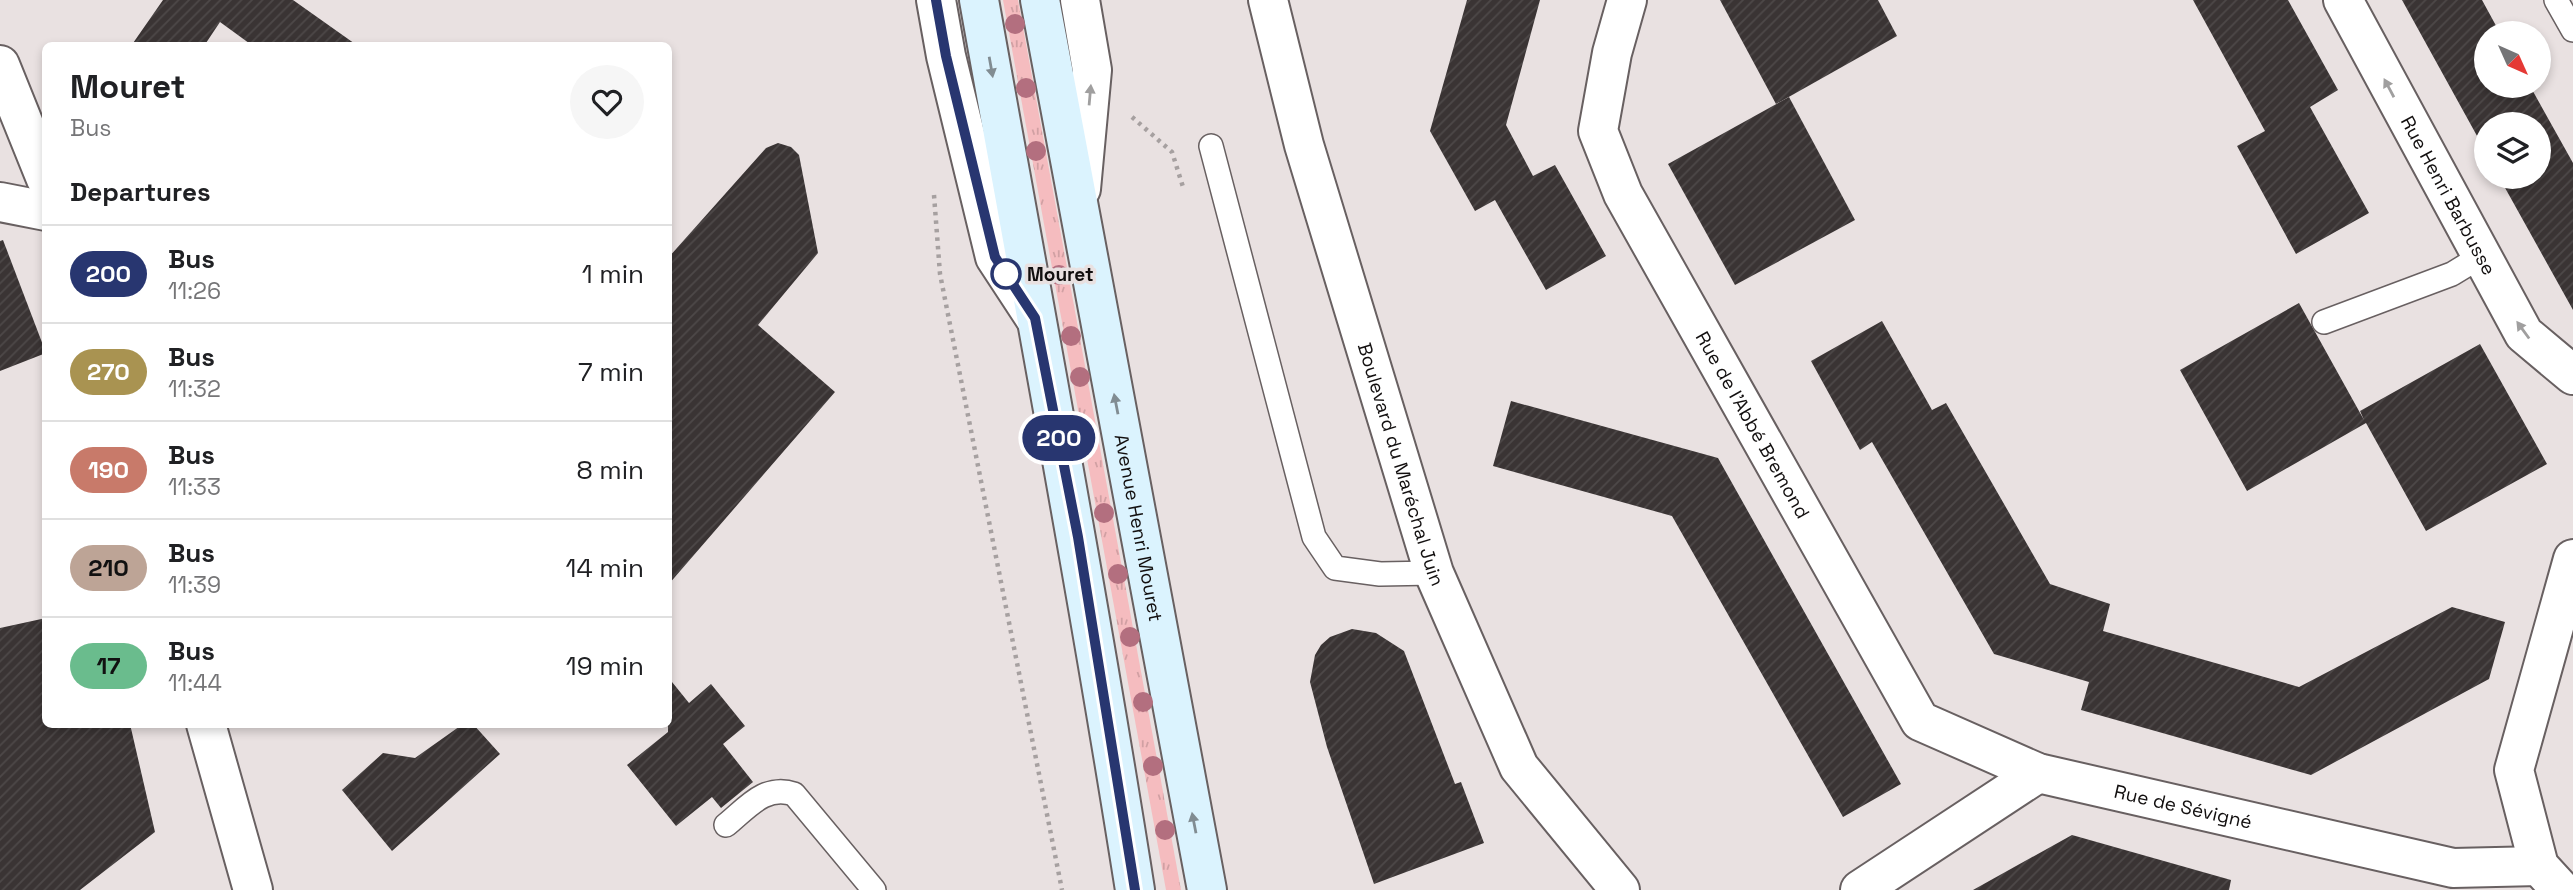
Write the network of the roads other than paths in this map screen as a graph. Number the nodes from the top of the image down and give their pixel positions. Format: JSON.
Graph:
{"nodes":[{"id":1,"x":936,"y":0,"type":"edge"},
{"id":2,"x":979,"y":0,"type":"edge"},
{"id":3,"x":1040,"y":0,"type":"edge"},
{"id":4,"x":1080,"y":0,"type":"edge"},
{"id":5,"x":1268,"y":0,"type":"edge"},
{"id":6,"x":1627,"y":0,"type":"edge"},
{"id":7,"x":2343,"y":0,"type":"edge"},
{"id":8,"x":2556,"y":0,"type":"edge"},
{"id":9,"x":2573,"y":30,"type":"edge"},
{"id":10,"x":0,"y":65,"type":"edge"},
{"id":11,"x":1211,"y":146,"type":"dead end"},
{"id":12,"x":42,"y":169,"type":"edge"},
{"id":13,"x":0,"y":202,"type":"edge"},
{"id":14,"x":42,"y":210,"type":"edge"},
{"id":15,"x":1079,"y":212,"type":"junction"},
{"id":16,"x":2480,"y":257,"type":"junction"},
{"id":17,"x":1035,"y":318,"type":"junction"},
{"id":18,"x":2324,"y":322,"type":"dead end"},
{"id":19,"x":2573,"y":375,"type":"edge"},
{"id":20,"x":2573,"y":559,"type":"edge"},
{"id":21,"x":1434,"y":573,"type":"junction"},
{"id":22,"x":207,"y":728,"type":"edge"},
{"id":23,"x":2038,"y":773,"type":"junction"},
{"id":24,"x":726,"y":825,"type":"dead end"},
{"id":25,"x":2550,"y":878,"type":"edge"},
{"id":26,"x":253,"y":890,"type":"edge"},
{"id":27,"x":874,"y":890,"type":"edge"},
{"id":28,"x":1135,"y":890,"type":"edge"},
{"id":29,"x":1207,"y":890,"type":"edge"},
{"id":30,"x":1620,"y":890,"type":"edge"},
{"id":31,"x":1860,"y":890,"type":"edge"}],
"edges":[{"from":1,"to":17,"type":"street"},
{"from":2,"to":17,"type":"main road","one_way":true},
{"from":3,"to":15,"type":"main road","name":"Avenue Henri Mouret"},
{"from":15,"to":4,"type":"street","one_way":true},
{"from":5,"to":21,"type":"street","name":"Boulevard du Maréchal Juin"},
{"from":6,"to":23,"type":"street","name":"Rue de l'Abbé Bremond"},
{"from":16,"to":7,"type":"street","name":"Rue Henri Barbusse","one_way":true},
{"from":8,"to":9,"type":"lane"},
{"from":10,"to":12,"type":"street"},
{"from":11,"to":21,"type":"lane"},
{"from":13,"to":14,"type":"street"},
{"from":29,"to":15,"type":"main road","name":"Avenue Henri Mouret","one_way":true},
{"from":16,"to":18,"type":"lane"},
{"from":19,"to":16,"type":"street","name":"Rue Henri Barbusse","one_way":true},
{"from":17,"to":28,"type":"main road"},
{"from":20,"to":25,"type":"street"},
{"from":21,"to":30,"type":"street","name":"Boulevard du Maréchal Juin"},
{"from":22,"to":26,"type":"street"},
{"from":23,"to":25,"type":"street","name":"Rue de Sévigné"},
{"from":23,"to":31,"type":"street"},
{"from":24,"to":27,"type":"lane"}]}
